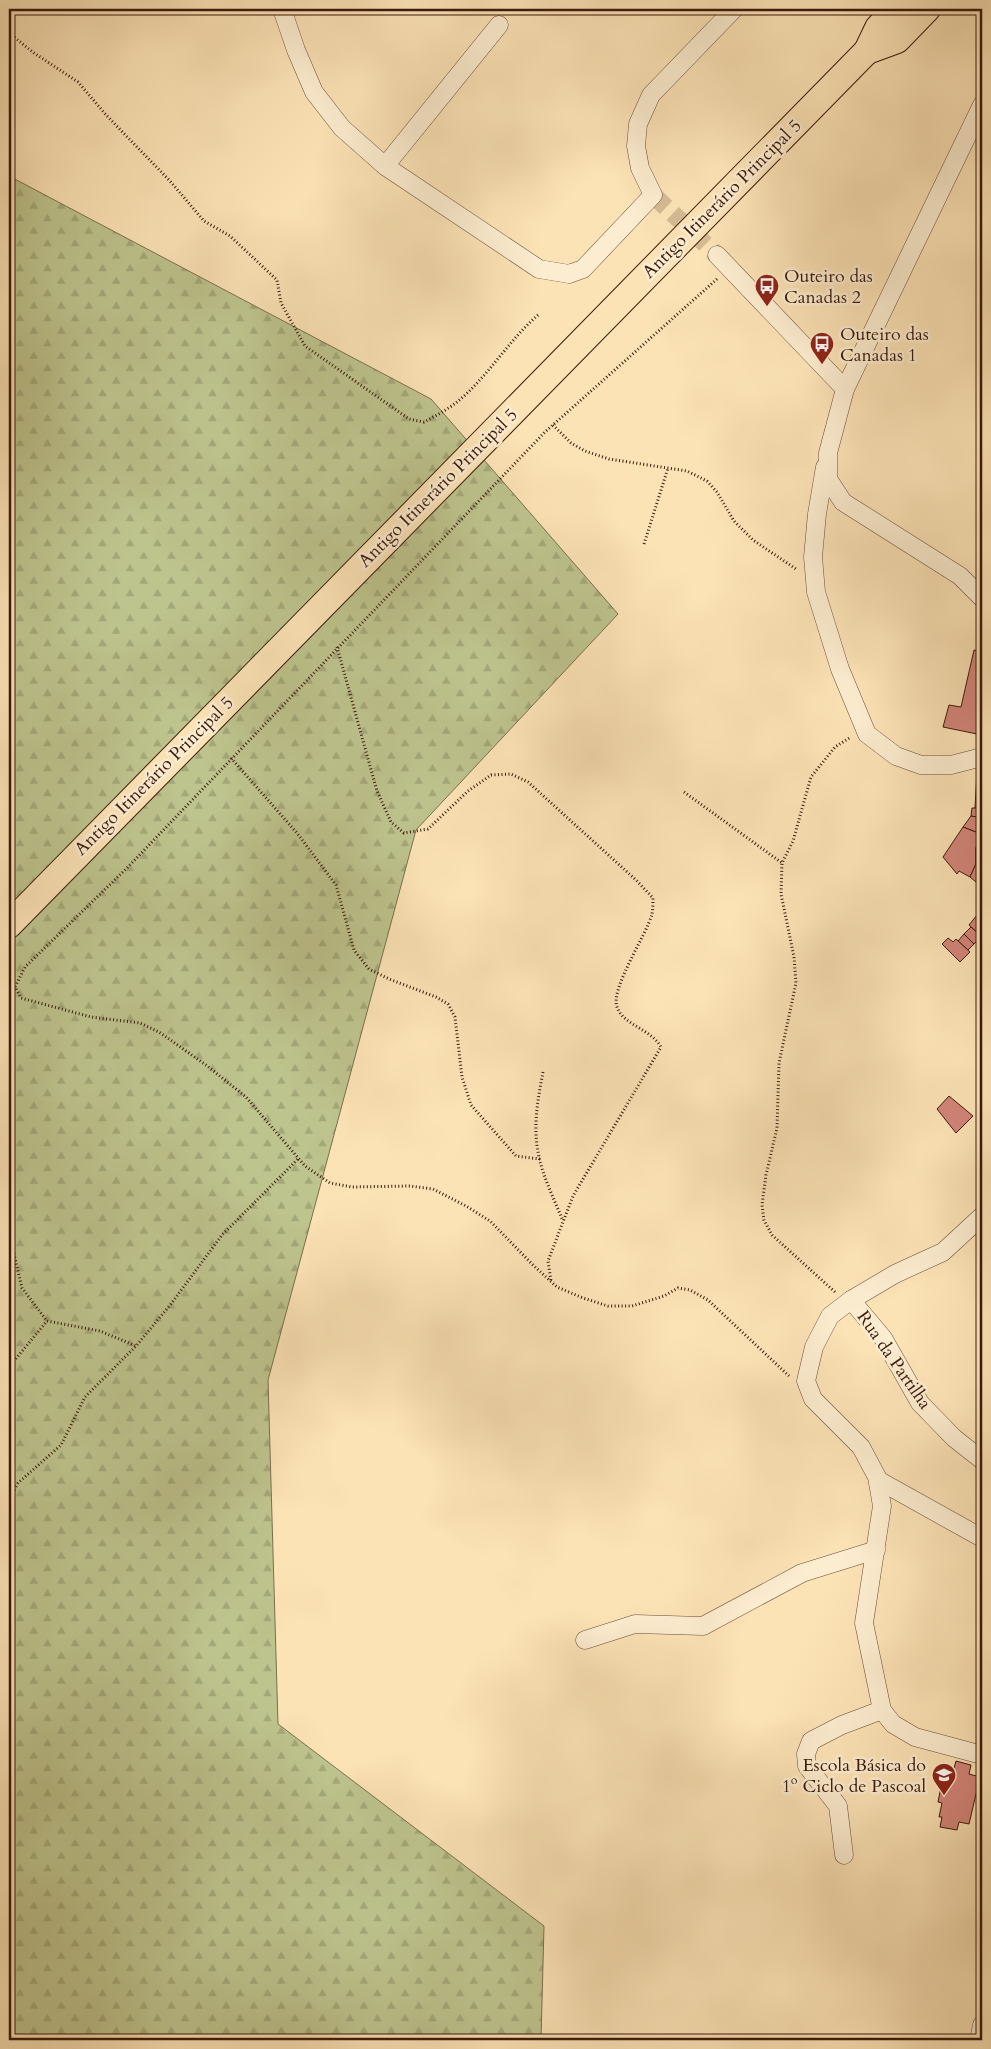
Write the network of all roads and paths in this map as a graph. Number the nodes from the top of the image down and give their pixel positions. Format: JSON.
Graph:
{"nodes":[{"id":1,"x":282,"y":9,"type":"edge"},
{"id":2,"x":734,"y":9,"type":"edge"},
{"id":3,"x":896,"y":9,"type":"edge"},
{"id":4,"x":927,"y":9,"type":"edge"},
{"id":5,"x":939,"y":9,"type":"edge"},
{"id":6,"x":499,"y":24,"type":"dead end"},
{"id":7,"x":9,"y":33,"type":"edge"},
{"id":8,"x":897,"y":40,"type":"junction"},
{"id":9,"x":867,"y":51,"type":"junction"},
{"id":10,"x":980,"y":115,"type":"edge"},
{"id":11,"x":386,"y":166,"type":"junction"},
{"id":12,"x":723,"y":261,"type":"joint"},
{"id":13,"x":538,"y":315,"type":"dead end"},
{"id":14,"x":845,"y":389,"type":"junction"},
{"id":15,"x":553,"y":424,"type":"junction"},
{"id":16,"x":828,"y":453,"type":"junction"},
{"id":17,"x":668,"y":468,"type":"junction"},
{"id":18,"x":644,"y":544,"type":"dead end"},
{"id":19,"x":816,"y":582,"type":"junction"},
{"id":20,"x":982,"y":598,"type":"edge"},
{"id":21,"x":337,"y":647,"type":"junction"},
{"id":22,"x":867,"y":734,"type":"junction"},
{"id":23,"x":982,"y":757,"type":"edge"},
{"id":24,"x":231,"y":758,"type":"junction"},
{"id":25,"x":684,"y":792,"type":"dead end"},
{"id":26,"x":782,"y":863,"type":"junction"},
{"id":27,"x":9,"y":925,"type":"edge"},
{"id":28,"x":14,"y":987,"type":"junction"},
{"id":29,"x":9,"y":993,"type":"edge"},
{"id":30,"x":543,"y":1072,"type":"dead end"},
{"id":31,"x":299,"y":1158,"type":"junction"},
{"id":32,"x":540,"y":1159,"type":"junction"},
{"id":33,"x":982,"y":1216,"type":"edge"},
{"id":34,"x":563,"y":1221,"type":"junction"},
{"id":35,"x":9,"y":1233,"type":"edge"},
{"id":36,"x":551,"y":1281,"type":"junction"},
{"id":37,"x":851,"y":1300,"type":"junction"},
{"id":38,"x":47,"y":1321,"type":"junction"},
{"id":39,"x":136,"y":1346,"type":"junction"},
{"id":40,"x":9,"y":1366,"type":"edge"},
{"id":41,"x":813,"y":1399,"type":"junction"},
{"id":42,"x":982,"y":1460,"type":"edge"},
{"id":43,"x":878,"y":1480,"type":"junction"},
{"id":44,"x":9,"y":1499,"type":"edge"},
{"id":45,"x":982,"y":1538,"type":"edge"},
{"id":46,"x":876,"y":1550,"type":"junction"},
{"id":47,"x":584,"y":1640,"type":"dead end"},
{"id":48,"x":882,"y":1710,"type":"junction"},
{"id":49,"x":982,"y":1755,"type":"edge"},
{"id":50,"x":844,"y":1855,"type":"dead end"},
{"id":51,"x":982,"y":2025,"type":"edge"},
{"id":52,"x":979,"y":2040,"type":"edge"}],
"edges":[{"from":1,"to":11,"type":"street"},
{"from":2,"to":11,"type":"street"},
{"from":3,"to":9,"type":"highway","name":"Antigo Itinerário Principal 5"},
{"from":4,"to":8,"type":"highway","name":"Antigo Itinerário Principal 5"},
{"from":5,"to":8,"type":"highway"},
{"from":6,"to":11,"type":"street"},
{"from":7,"to":13,"type":"path"},
{"from":8,"to":9,"type":"highway","name":"Antigo Itinerário Principal 5"},
{"from":9,"to":27,"type":"highway","name":"Antigo Itinerário Principal 5"},
{"from":10,"to":14,"type":"street"},
{"from":12,"to":14,"type":"street"},
{"from":12,"to":15,"type":"path"},
{"from":14,"to":16,"type":"street"},
{"from":15,"to":17,"type":"path"},
{"from":15,"to":21,"type":"path"},
{"from":16,"to":19,"type":"street"},
{"from":16,"to":20,"type":"street"},
{"from":17,"to":18,"type":"path"},
{"from":17,"to":19,"type":"path"},
{"from":19,"to":22,"type":"street"},
{"from":21,"to":24,"type":"path"},
{"from":21,"to":34,"type":"path"},
{"from":22,"to":23,"type":"street"},
{"from":22,"to":26,"type":"path"},
{"from":24,"to":28,"type":"path"},
{"from":24,"to":32,"type":"path"},
{"from":25,"to":26,"type":"path"},
{"from":26,"to":37,"type":"path"},
{"from":28,"to":29,"type":"path"},
{"from":28,"to":31,"type":"path"},
{"from":30,"to":32,"type":"path"},
{"from":31,"to":36,"type":"path"},
{"from":31,"to":39,"type":"path"},
{"from":32,"to":34,"type":"path"},
{"from":33,"to":37,"type":"street"},
{"from":34,"to":36,"type":"path"},
{"from":35,"to":38,"type":"path"},
{"from":36,"to":41,"type":"path"},
{"from":37,"to":41,"type":"street"},
{"from":37,"to":42,"type":"street","name":"Rua da Partilha"},
{"from":38,"to":39,"type":"path"},
{"from":38,"to":40,"type":"path"},
{"from":39,"to":44,"type":"path"},
{"from":41,"to":43,"type":"street"},
{"from":43,"to":45,"type":"street"},
{"from":43,"to":46,"type":"street"},
{"from":46,"to":47,"type":"street"},
{"from":46,"to":48,"type":"street"},
{"from":48,"to":49,"type":"street"},
{"from":48,"to":50,"type":"street"},
{"from":51,"to":52,"type":"street"}]}
